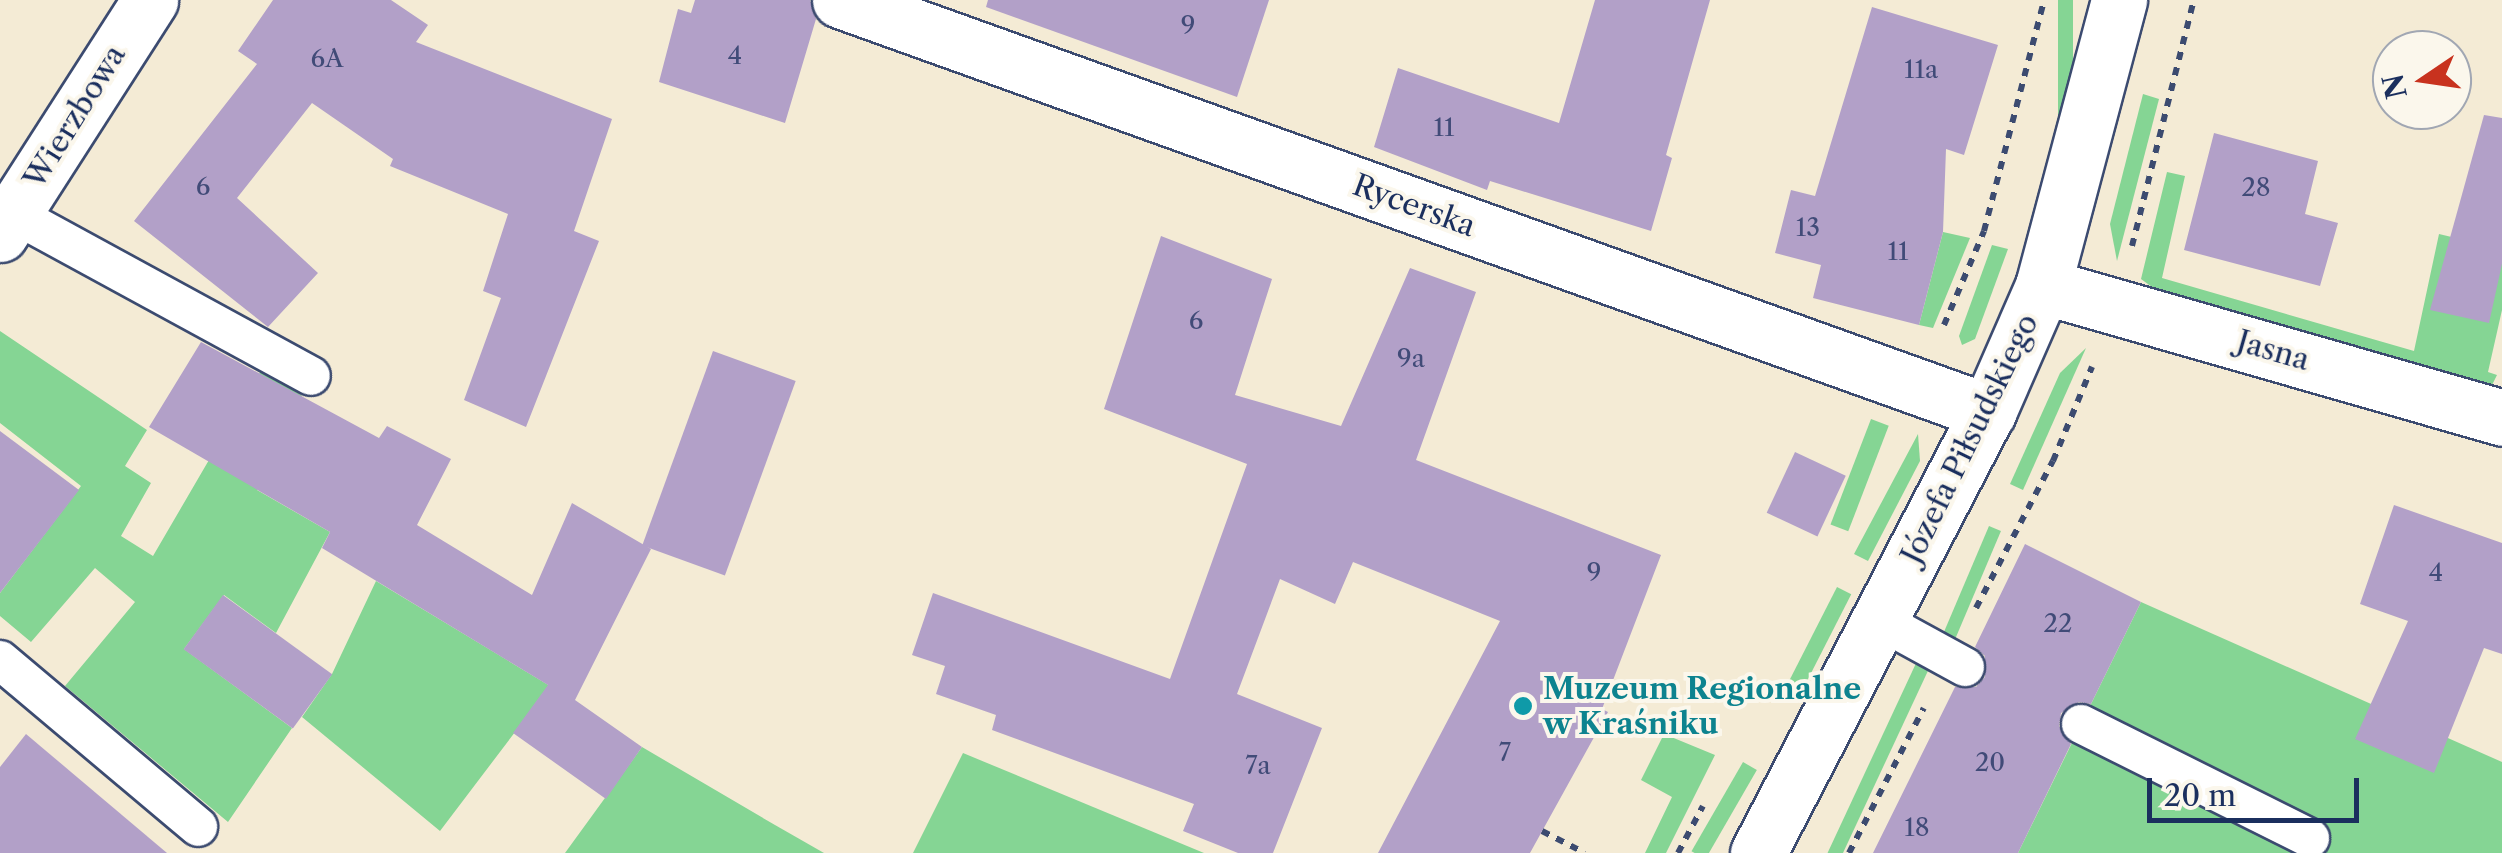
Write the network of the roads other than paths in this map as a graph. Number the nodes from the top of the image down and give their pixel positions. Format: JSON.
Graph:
{"nodes":[{"id":1,"x":150,"y":0,"type":"edge"},
{"id":2,"x":840,"y":0,"type":"edge"},
{"id":3,"x":2119,"y":0,"type":"edge"},
{"id":4,"x":7,"y":224,"type":"edge"},
{"id":5,"x":2044,"y":286,"type":"junction"},
{"id":6,"x":311,"y":376,"type":"dead end"},
{"id":7,"x":1988,"y":412,"type":"junction"},
{"id":8,"x":2502,"y":418,"type":"edge"},
{"id":9,"x":1879,"y":620,"type":"junction"},
{"id":10,"x":0,"y":660,"type":"edge"},
{"id":11,"x":1965,"y":667,"type":"dead end"},
{"id":12,"x":2081,"y":724,"type":"dead end"},
{"id":13,"x":198,"y":827,"type":"dead end"},
{"id":14,"x":2310,"y":838,"type":"dead end"},
{"id":15,"x":1758,"y":853,"type":"edge"}],
"edges":[{"from":1,"to":4,"type":"street","name":"Wierzbowa"},
{"from":2,"to":7,"type":"street","name":"Rycerska"},
{"from":3,"to":5,"type":"street","name":"Józefa Piłsudskiego"},
{"from":4,"to":6,"type":"lane"},
{"from":5,"to":7,"type":"street","name":"Józefa Piłsudskiego"},
{"from":5,"to":8,"type":"street","name":"Jasna"},
{"from":7,"to":9,"type":"street","name":"Józefa Piłsudskiego"},
{"from":9,"to":11,"type":"lane"},
{"from":9,"to":15,"type":"street","name":"Józefa Piłsudskiego"},
{"from":10,"to":13,"type":"lane"},
{"from":12,"to":14,"type":"lane"}]}
